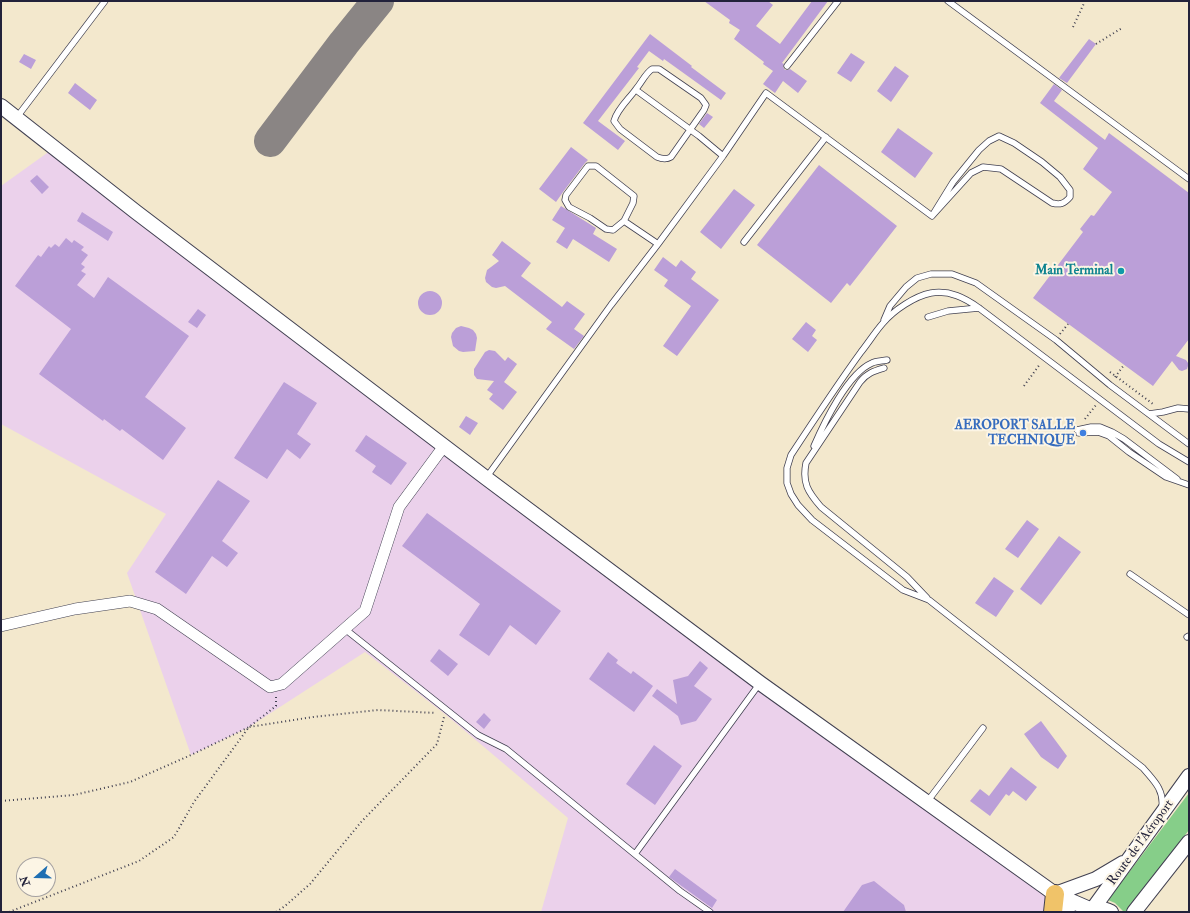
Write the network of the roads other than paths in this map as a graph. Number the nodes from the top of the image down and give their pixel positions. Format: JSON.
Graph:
{"nodes":[{"id":1,"x":105,"y":1,"type":"edge"},
{"id":2,"x":838,"y":1,"type":"edge"},
{"id":3,"x":948,"y":1,"type":"edge"},
{"id":4,"x":787,"y":66,"type":"dead end"},
{"id":5,"x":636,"y":90,"type":"junction"},
{"id":6,"x":1,"y":106,"type":"edge"},
{"id":7,"x":17,"y":118,"type":"junction"},
{"id":8,"x":690,"y":130,"type":"junction"},
{"id":9,"x":826,"y":137,"type":"junction"},
{"id":10,"x":723,"y":156,"type":"junction"},
{"id":11,"x":1189,"y":179,"type":"edge"},
{"id":12,"x":932,"y":216,"type":"junction"},
{"id":13,"x":624,"y":221,"type":"junction"},
{"id":14,"x":744,"y":242,"type":"dead end"},
{"id":15,"x":658,"y":244,"type":"junction"},
{"id":16,"x":979,"y":308,"type":"junction"},
{"id":17,"x":928,"y":317,"type":"dead end"},
{"id":18,"x":883,"y":323,"type":"junction"},
{"id":19,"x":887,"y":360,"type":"dead end"},
{"id":20,"x":884,"y":368,"type":"dead end"},
{"id":21,"x":1189,"y":409,"type":"edge"},
{"id":22,"x":1149,"y":414,"type":"junction"},
{"id":23,"x":1078,"y":432,"type":"dead end"},
{"id":24,"x":1189,"y":444,"type":"edge"},
{"id":25,"x":444,"y":446,"type":"junction"},
{"id":26,"x":1189,"y":462,"type":"edge"},
{"id":27,"x":806,"y":463,"type":"junction"},
{"id":28,"x":486,"y":478,"type":"junction"},
{"id":29,"x":1186,"y":485,"type":"edge"},
{"id":30,"x":1130,"y":574,"type":"dead end"},
{"id":31,"x":929,"y":600,"type":"junction"},
{"id":32,"x":1189,"y":616,"type":"edge"},
{"id":33,"x":1,"y":626,"type":"edge"},
{"id":34,"x":345,"y":628,"type":"junction"},
{"id":35,"x":760,"y":683,"type":"junction"},
{"id":36,"x":983,"y":728,"type":"dead end"},
{"id":37,"x":1189,"y":776,"type":"edge"},
{"id":38,"x":926,"y":802,"type":"junction"},
{"id":39,"x":1160,"y":816,"type":"junction"},
{"id":40,"x":1189,"y":842,"type":"edge"},
{"id":41,"x":635,"y":854,"type":"junction"},
{"id":42,"x":1128,"y":860,"type":"junction"},
{"id":43,"x":1055,"y":894,"type":"junction"},
{"id":44,"x":1091,"y":911,"type":"edge"},
{"id":45,"x":710,"y":912,"type":"edge"},
{"id":46,"x":1053,"y":912,"type":"edge"},
{"id":47,"x":1068,"y":912,"type":"edge"},
{"id":48,"x":1111,"y":912,"type":"edge"},
{"id":49,"x":1134,"y":912,"type":"edge"}],
"edges":[{"from":1,"to":7,"type":"lane"},
{"from":2,"to":4,"type":"lane"},
{"from":3,"to":11,"type":"lane"},
{"from":5,"to":8,"type":"lane"},
{"from":5,"to":8,"type":"lane"},
{"from":5,"to":8,"type":"lane"},
{"from":6,"to":7,"type":"street"},
{"from":7,"to":25,"type":"street"},
{"from":8,"to":10,"type":"lane"},
{"from":9,"to":10,"type":"lane"},
{"from":9,"to":12,"type":"lane"},
{"from":9,"to":14,"type":"lane"},
{"from":10,"to":15,"type":"lane"},
{"from":12,"to":12,"type":"lane"},
{"from":13,"to":13,"type":"lane"},
{"from":13,"to":15,"type":"lane"},
{"from":15,"to":28,"type":"lane"},
{"from":16,"to":17,"type":"lane"},
{"from":16,"to":18,"type":"lane"},
{"from":16,"to":26,"type":"lane"},
{"from":18,"to":22,"type":"lane"},
{"from":18,"to":31,"type":"lane"},
{"from":19,"to":27,"type":"lane"},
{"from":20,"to":27,"type":"lane"},
{"from":21,"to":22,"type":"lane"},
{"from":22,"to":24,"type":"lane"},
{"from":23,"to":29,"type":"lane"},
{"from":25,"to":28,"type":"street"},
{"from":25,"to":34,"type":"street"},
{"from":27,"to":31,"type":"lane"},
{"from":28,"to":35,"type":"street"},
{"from":30,"to":32,"type":"lane"},
{"from":31,"to":39,"type":"lane"},
{"from":33,"to":34,"type":"street"},
{"from":34,"to":41,"type":"lane"},
{"from":35,"to":38,"type":"street"},
{"from":35,"to":41,"type":"lane"},
{"from":36,"to":38,"type":"lane"},
{"from":37,"to":39,"type":"street","name":"Route de l'Aéroport"},
{"from":38,"to":43,"type":"street"},
{"from":39,"to":42,"type":"street","name":"Route de l'Aéroport"},
{"from":40,"to":49,"type":"street"},
{"from":41,"to":45,"type":"lane"},
{"from":42,"to":43,"type":"street"},
{"from":42,"to":44,"type":"street","name":"Route de l'Aéroport"},
{"from":43,"to":44,"type":"street"},
{"from":43,"to":46,"type":"highway"},
{"from":43,"to":47,"type":"street"},
{"from":44,"to":48,"type":"street"}]}
